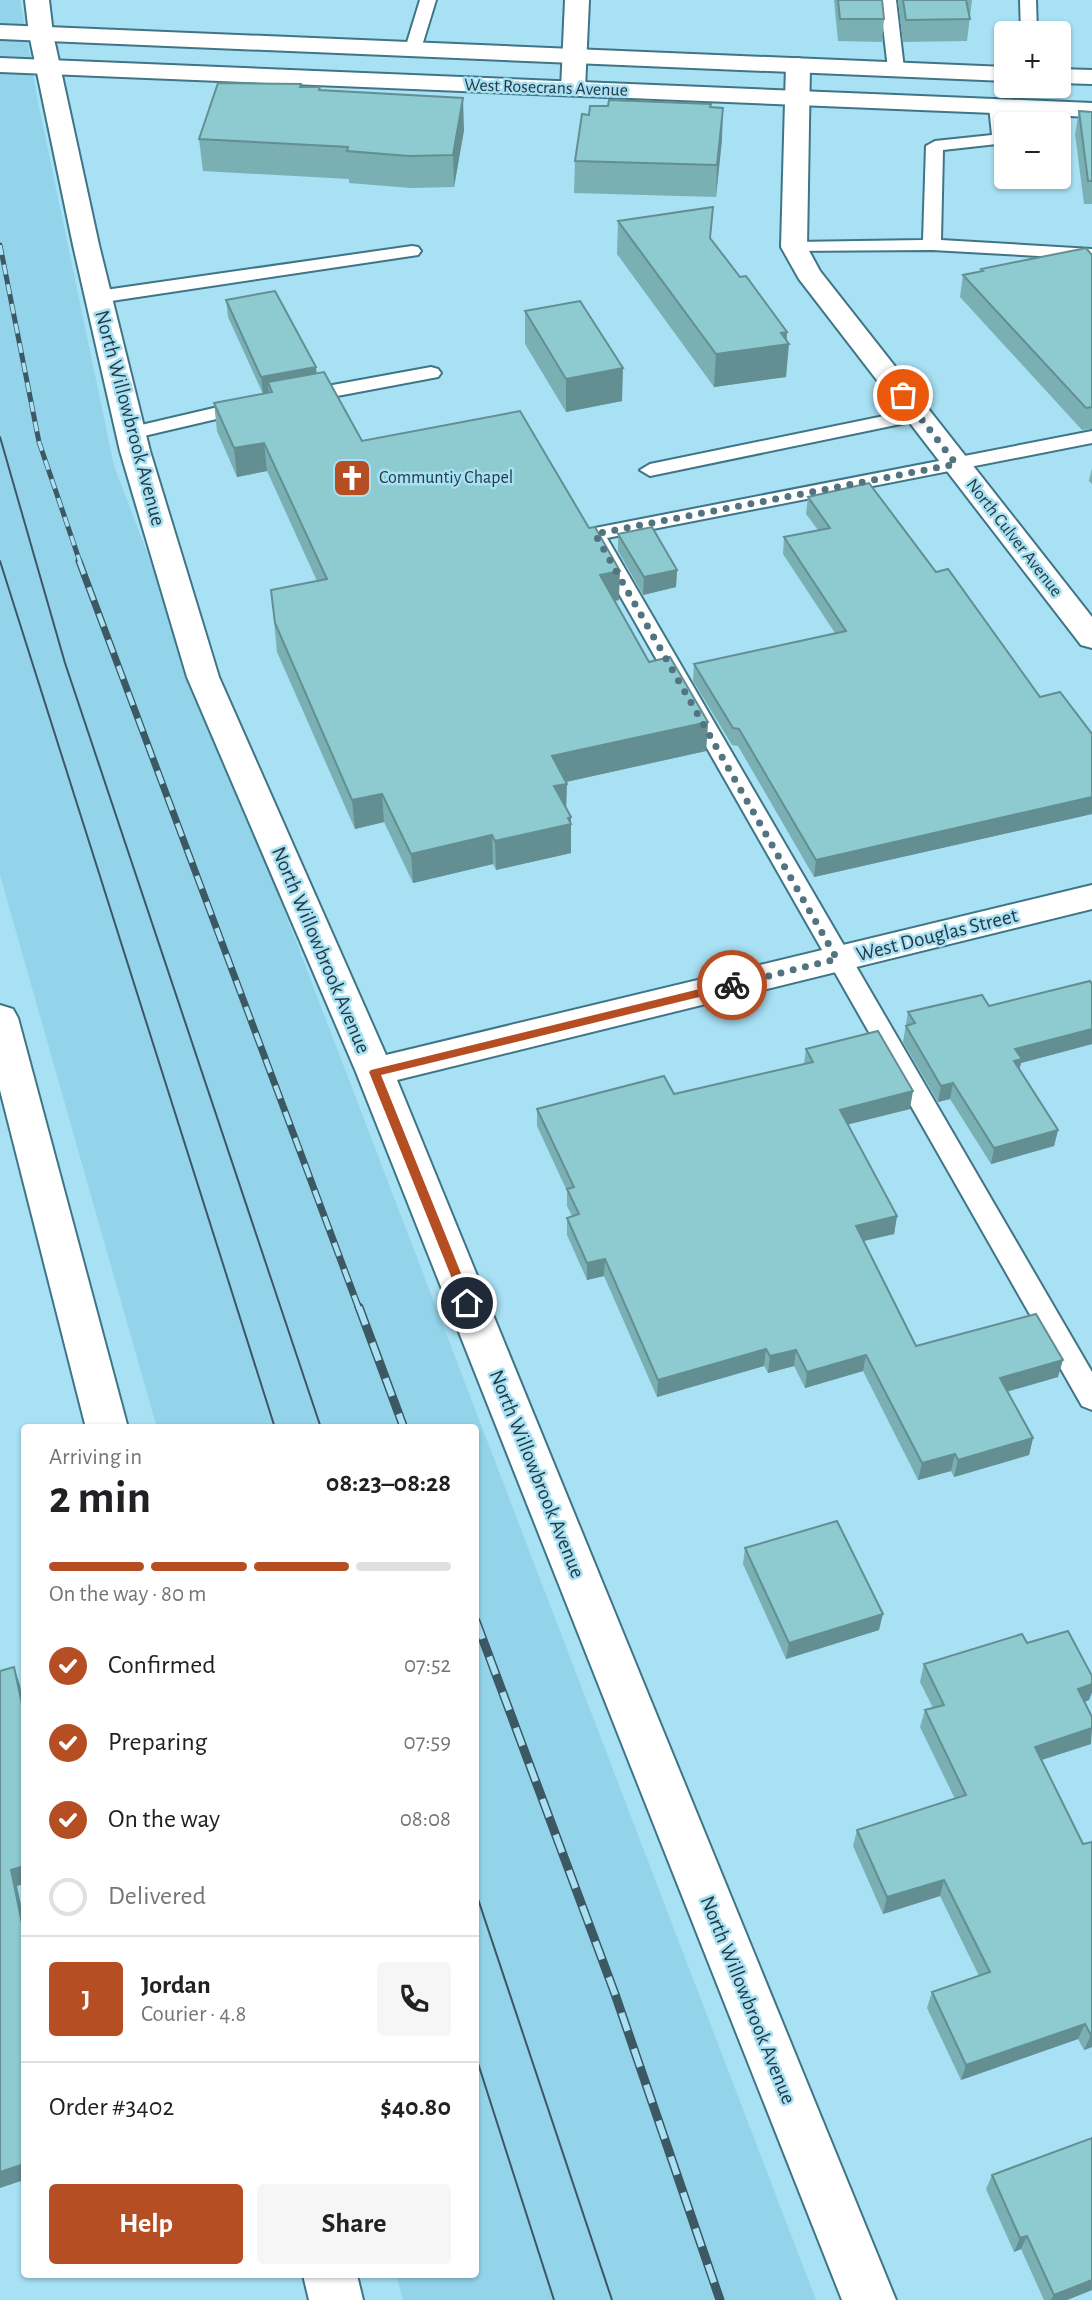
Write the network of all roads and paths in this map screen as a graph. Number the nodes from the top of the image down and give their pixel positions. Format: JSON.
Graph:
{"nodes":[{"id":1,"x":428,"y":0,"type":"edge"},
{"id":2,"x":577,"y":0,"type":"edge"},
{"id":3,"x":888,"y":0,"type":"edge"},
{"id":4,"x":1028,"y":0,"type":"edge"},
{"id":5,"x":1029,"y":21,"type":"edge"},
{"id":6,"x":0,"y":32,"type":"edge"},
{"id":7,"x":42,"y":34,"type":"edge"},
{"id":8,"x":414,"y":49,"type":"junction"},
{"id":9,"x":574,"y":56,"type":"junction"},
{"id":10,"x":0,"y":65,"type":"edge"},
{"id":11,"x":798,"y":65,"type":"junction"},
{"id":12,"x":896,"y":69,"type":"junction"},
{"id":13,"x":994,"y":73,"type":"edge"},
{"id":14,"x":1071,"y":76,"type":"edge"},
{"id":15,"x":1092,"y":77,"type":"edge"},
{"id":16,"x":573,"y":89,"type":"junction"},
{"id":17,"x":798,"y":98,"type":"junction"},
{"id":18,"x":997,"y":106,"type":"junction"},
{"id":19,"x":1092,"y":110,"type":"edge"},
{"id":20,"x":932,"y":245,"type":"junction"},
{"id":21,"x":794,"y":247,"type":"junction"},
{"id":22,"x":412,"y":251,"type":"dead end"},
{"id":23,"x":1092,"y":254,"type":"edge"},
{"id":24,"x":98,"y":297,"type":"junction"},
{"id":25,"x":431,"y":373,"type":"dead end"},
{"id":26,"x":918,"y":415,"type":"junction"},
{"id":27,"x":131,"y":433,"type":"junction"},
{"id":28,"x":1092,"y":437,"type":"edge"},
{"id":29,"x":956,"y":464,"type":"junction"},
{"id":30,"x":650,"y":470,"type":"dead end"},
{"id":31,"x":1092,"y":638,"type":"edge"},
{"id":32,"x":1092,"y":897,"type":"edge"},
{"id":33,"x":837,"y":959,"type":"junction"},
{"id":34,"x":0,"y":1018,"type":"edge"},
{"id":35,"x":375,"y":1072,"type":"junction"},
{"id":36,"x":1092,"y":1398,"type":"edge"},
{"id":37,"x":106,"y":1424,"type":"edge"},
{"id":38,"x":331,"y":2278,"type":"edge"},
{"id":39,"x":336,"y":2300,"type":"edge"},
{"id":40,"x":869,"y":2300,"type":"edge"}],
"edges":[{"from":1,"to":8,"type":"lane"},
{"from":2,"to":9,"type":"street"},
{"from":3,"to":12,"type":"lane"},
{"from":4,"to":5,"type":"lane"},
{"from":6,"to":7,"type":"street","name":"West Rosecrans Avenue"},
{"from":7,"to":8,"type":"street","name":"West Rosecrans Avenue"},
{"from":7,"to":10,"type":"street","name":"West Rosecrans Avenue"},
{"from":7,"to":16,"type":"street","name":"West Rosecrans Avenue"},
{"from":7,"to":24,"type":"street","name":"North Willowbrook Avenue"},
{"from":8,"to":9,"type":"street","name":"West Rosecrans Avenue"},
{"from":9,"to":11,"type":"street","name":"West Rosecrans Avenue"},
{"from":9,"to":16,"type":"street"},
{"from":11,"to":12,"type":"street","name":"West Rosecrans Avenue"},
{"from":11,"to":17,"type":"street"},
{"from":12,"to":13,"type":"street","name":"West Rosecrans Avenue"},
{"from":14,"to":15,"type":"street"},
{"from":16,"to":17,"type":"street","name":"West Rosecrans Avenue"},
{"from":17,"to":18,"type":"street","name":"West Rosecrans Avenue"},
{"from":17,"to":21,"type":"street"},
{"from":18,"to":19,"type":"street","name":"West Rosecrans Avenue"},
{"from":18,"to":20,"type":"lane"},
{"from":20,"to":21,"type":"lane"},
{"from":20,"to":23,"type":"lane"},
{"from":21,"to":26,"type":"street","name":"North Culver Avenue"},
{"from":22,"to":24,"type":"lane"},
{"from":24,"to":27,"type":"street","name":"North Willowbrook Avenue"},
{"from":25,"to":27,"type":"lane"},
{"from":26,"to":29,"type":"street","name":"North Culver Avenue"},
{"from":26,"to":30,"type":"lane"},
{"from":27,"to":35,"type":"street","name":"North Willowbrook Avenue"},
{"from":28,"to":29,"type":"lane"},
{"from":29,"to":31,"type":"street","name":"North Culver Avenue"},
{"from":29,"to":33,"type":"lane"},
{"from":32,"to":33,"type":"street","name":"West Douglas Street"},
{"from":33,"to":35,"type":"street","name":"West Douglas Street"},
{"from":33,"to":36,"type":"lane"},
{"from":34,"to":37,"type":"street"},
{"from":35,"to":40,"type":"street","name":"North Willowbrook Avenue"},
{"from":38,"to":39,"type":"street"}]}
